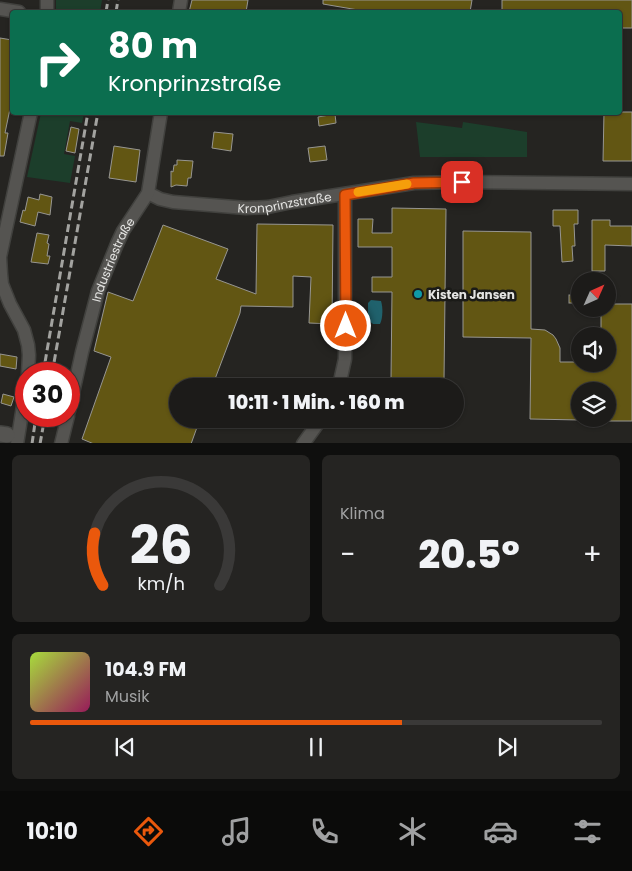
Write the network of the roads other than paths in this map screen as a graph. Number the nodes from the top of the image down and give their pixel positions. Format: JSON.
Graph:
{"nodes":[{"id":1,"x":30,"y":115,"type":"edge"},
{"id":2,"x":161,"y":115,"type":"edge"},
{"id":3,"x":632,"y":184,"type":"edge"},
{"id":4,"x":148,"y":193,"type":"junction"},
{"id":5,"x":345,"y":195,"type":"junction"},
{"id":6,"x":5,"y":306,"type":"edge"},
{"id":7,"x":29,"y":362,"type":"edge"},
{"id":8,"x":80,"y":362,"type":"edge"},
{"id":9,"x":341,"y":378,"type":"edge"},
{"id":10,"x":15,"y":418,"type":"edge"},
{"id":11,"x":65,"y":427,"type":"edge"},
{"id":12,"x":315,"y":428,"type":"edge"},
{"id":13,"x":8,"y":438,"type":"edge"},
{"id":14,"x":61,"y":443,"type":"edge"},
{"id":15,"x":305,"y":443,"type":"edge"}],
"edges":[{"from":1,"to":6,"type":"street"},
{"from":2,"to":4,"type":"street","name":"Industriestraße"},
{"from":3,"to":5,"type":"street","name":"Kronprinzstraße"},
{"from":4,"to":5,"type":"street","name":"Kronprinzstraße"},
{"from":4,"to":8,"type":"street","name":"Industriestraße"},
{"from":5,"to":9,"type":"street"},
{"from":6,"to":7,"type":"street"},
{"from":10,"to":13,"type":"street"},
{"from":11,"to":14,"type":"street"},
{"from":12,"to":15,"type":"street"}]}
